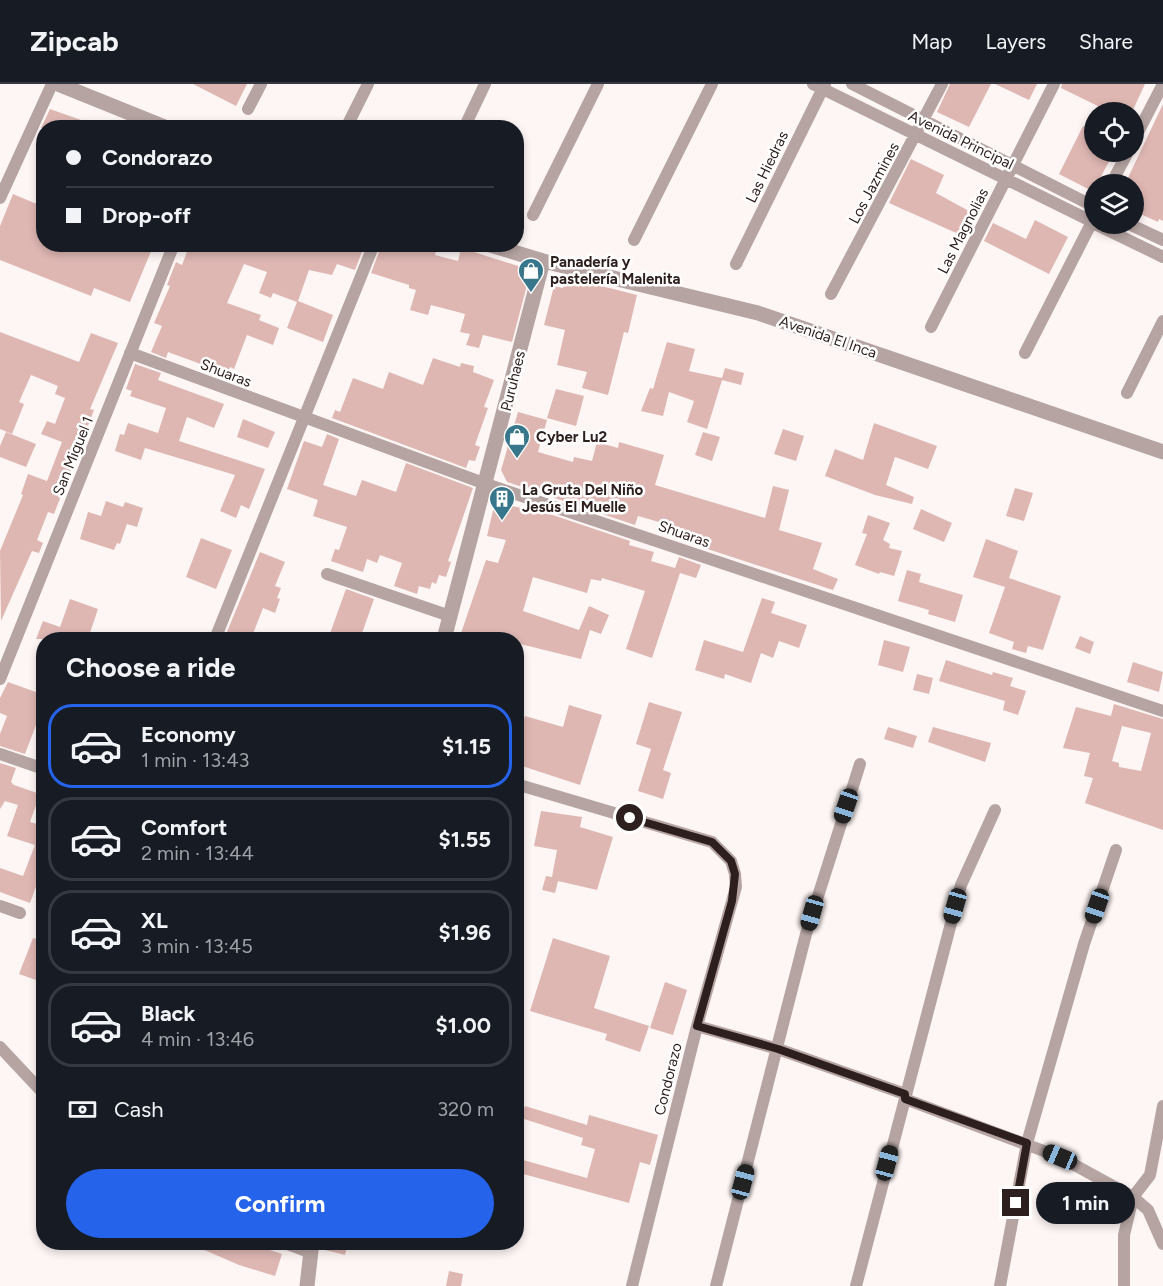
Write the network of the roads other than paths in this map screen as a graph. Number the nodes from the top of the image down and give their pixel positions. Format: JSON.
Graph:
{"nodes":[{"id":1,"x":52,"y":84,"type":"edge"},
{"id":2,"x":58,"y":84,"type":"edge"},
{"id":3,"x":261,"y":84,"type":"edge"},
{"id":4,"x":368,"y":84,"type":"edge"},
{"id":5,"x":485,"y":84,"type":"edge"},
{"id":6,"x":598,"y":84,"type":"edge"},
{"id":7,"x":712,"y":84,"type":"edge"},
{"id":8,"x":852,"y":84,"type":"edge"},
{"id":9,"x":942,"y":84,"type":"edge"},
{"id":10,"x":1054,"y":84,"type":"edge"},
{"id":11,"x":1163,"y":84,"type":"edge"},
{"id":12,"x":820,"y":86,"type":"edge"},
{"id":13,"x":248,"y":109,"type":"dead end"},
{"id":14,"x":147,"y":120,"type":"edge"},
{"id":15,"x":350,"y":120,"type":"edge"},
{"id":16,"x":468,"y":120,"type":"edge"},
{"id":17,"x":924,"y":120,"type":"junction"},
{"id":18,"x":1144,"y":121,"type":"edge"},
{"id":19,"x":917,"y":135,"type":"junction"},
{"id":20,"x":1013,"y":165,"type":"junction"},
{"id":21,"x":1006,"y":179,"type":"junction"},
{"id":22,"x":0,"y":198,"type":"edge"},
{"id":23,"x":1084,"y":201,"type":"edge"},
{"id":24,"x":533,"y":215,"type":"dead end"},
{"id":25,"x":1084,"y":216,"type":"edge"},
{"id":26,"x":1144,"y":231,"type":"edge"},
{"id":27,"x":1087,"y":234,"type":"edge"},
{"id":28,"x":1119,"y":234,"type":"edge"},
{"id":29,"x":634,"y":240,"type":"dead end"},
{"id":30,"x":1163,"y":240,"type":"edge"},
{"id":31,"x":171,"y":252,"type":"edge"},
{"id":32,"x":371,"y":252,"type":"edge"},
{"id":33,"x":513,"y":252,"type":"edge"},
{"id":34,"x":1163,"y":257,"type":"edge"},
{"id":35,"x":543,"y":261,"type":"junction"},
{"id":36,"x":736,"y":264,"type":"dead end"},
{"id":37,"x":831,"y":294,"type":"dead end"},
{"id":38,"x":1163,"y":321,"type":"edge"},
{"id":39,"x":932,"y":327,"type":"dead end"},
{"id":40,"x":130,"y":353,"type":"junction"},
{"id":41,"x":1025,"y":353,"type":"dead end"},
{"id":42,"x":1127,"y":393,"type":"dead end"},
{"id":43,"x":304,"y":418,"type":"junction"},
{"id":44,"x":1163,"y":452,"type":"edge"},
{"id":45,"x":486,"y":484,"type":"junction"},
{"id":46,"x":327,"y":574,"type":"dead end"},
{"id":47,"x":450,"y":616,"type":"junction"},
{"id":48,"x":218,"y":632,"type":"edge"},
{"id":49,"x":446,"y":632,"type":"edge"},
{"id":50,"x":0,"y":679,"type":"edge"},
{"id":51,"x":1163,"y":711,"type":"edge"},
{"id":52,"x":0,"y":754,"type":"edge"},
{"id":53,"x":860,"y":764,"type":"dead end"},
{"id":54,"x":36,"y":766,"type":"edge"},
{"id":55,"x":524,"y":786,"type":"edge"},
{"id":56,"x":995,"y":810,"type":"dead end"},
{"id":57,"x":1116,"y":850,"type":"dead end"},
{"id":58,"x":0,"y":906,"type":"edge"},
{"id":59,"x":20,"y":913,"type":"dead end"},
{"id":60,"x":697,"y":1026,"type":"junction"},
{"id":61,"x":0,"y":1047,"type":"edge"},
{"id":62,"x":778,"y":1049,"type":"junction"},
{"id":63,"x":36,"y":1085,"type":"edge"},
{"id":64,"x":905,"y":1094,"type":"junction"},
{"id":65,"x":1163,"y":1106,"type":"edge"},
{"id":66,"x":1027,"y":1143,"type":"junction"},
{"id":67,"x":1133,"y":1197,"type":"junction"},
{"id":68,"x":1163,"y":1244,"type":"edge"},
{"id":69,"x":312,"y":1250,"type":"edge"},
{"id":70,"x":307,"y":1286,"type":"edge"},
{"id":71,"x":632,"y":1286,"type":"edge"},
{"id":72,"x":716,"y":1286,"type":"edge"},
{"id":73,"x":856,"y":1286,"type":"edge"},
{"id":74,"x":1000,"y":1286,"type":"edge"},
{"id":75,"x":1124,"y":1286,"type":"edge"}],
"edges":[{"from":1,"to":22,"type":"street"},
{"from":2,"to":14,"type":"street"},
{"from":3,"to":13,"type":"street"},
{"from":4,"to":15,"type":"street"},
{"from":5,"to":16,"type":"street"},
{"from":6,"to":24,"type":"street"},
{"from":7,"to":29,"type":"street"},
{"from":8,"to":17,"type":"street","name":"Avenida Principal"},
{"from":9,"to":17,"type":"street","name":"Los Jazmines"},
{"from":10,"to":20,"type":"street","name":"Las Magnolias"},
{"from":11,"to":18,"type":"street"},
{"from":12,"to":19,"type":"street","name":"Avenida Principal"},
{"from":12,"to":36,"type":"street","name":"Las Hiedras"},
{"from":17,"to":19,"type":"street","name":"Los Jazmines"},
{"from":17,"to":20,"type":"street","name":"Avenida Principal"},
{"from":19,"to":21,"type":"street","name":"Avenida Principal"},
{"from":19,"to":37,"type":"street","name":"Los Jazmines"},
{"from":20,"to":21,"type":"street","name":"Las Magnolias"},
{"from":20,"to":23,"type":"street","name":"Avenida Principal"},
{"from":21,"to":25,"type":"street","name":"Avenida Principal"},
{"from":21,"to":39,"type":"street","name":"Las Magnolias"},
{"from":26,"to":30,"type":"street"},
{"from":27,"to":41,"type":"street"},
{"from":28,"to":34,"type":"street","name":"Avenida Principal"},
{"from":31,"to":40,"type":"street","name":"San Miguel 1"},
{"from":32,"to":43,"type":"street"},
{"from":33,"to":35,"type":"street","name":"Avenida El Inca"},
{"from":35,"to":44,"type":"street","name":"Avenida El Inca"},
{"from":35,"to":45,"type":"street","name":"Puruhaes"},
{"from":38,"to":42,"type":"street"},
{"from":40,"to":43,"type":"street","name":"Shuaras"},
{"from":40,"to":50,"type":"street","name":"San Miguel 1"},
{"from":43,"to":45,"type":"street","name":"Shuaras"},
{"from":43,"to":48,"type":"street"},
{"from":45,"to":47,"type":"street","name":"Puruhaes"},
{"from":45,"to":51,"type":"street","name":"Shuaras"},
{"from":46,"to":47,"type":"street"},
{"from":47,"to":49,"type":"street","name":"Puruhaes"},
{"from":52,"to":54,"type":"street"},
{"from":53,"to":62,"type":"street"},
{"from":55,"to":60,"type":"street","name":"Condorazo"},
{"from":56,"to":64,"type":"street"},
{"from":57,"to":66,"type":"street"},
{"from":58,"to":59,"type":"street"},
{"from":60,"to":62,"type":"street"},
{"from":60,"to":71,"type":"street","name":"Condorazo"},
{"from":61,"to":63,"type":"street"},
{"from":62,"to":64,"type":"street"},
{"from":62,"to":72,"type":"street"},
{"from":64,"to":66,"type":"street"},
{"from":64,"to":73,"type":"street"},
{"from":65,"to":67,"type":"street"},
{"from":66,"to":67,"type":"street"},
{"from":66,"to":74,"type":"street"},
{"from":67,"to":68,"type":"street"},
{"from":67,"to":75,"type":"street"},
{"from":69,"to":70,"type":"street"}]}
